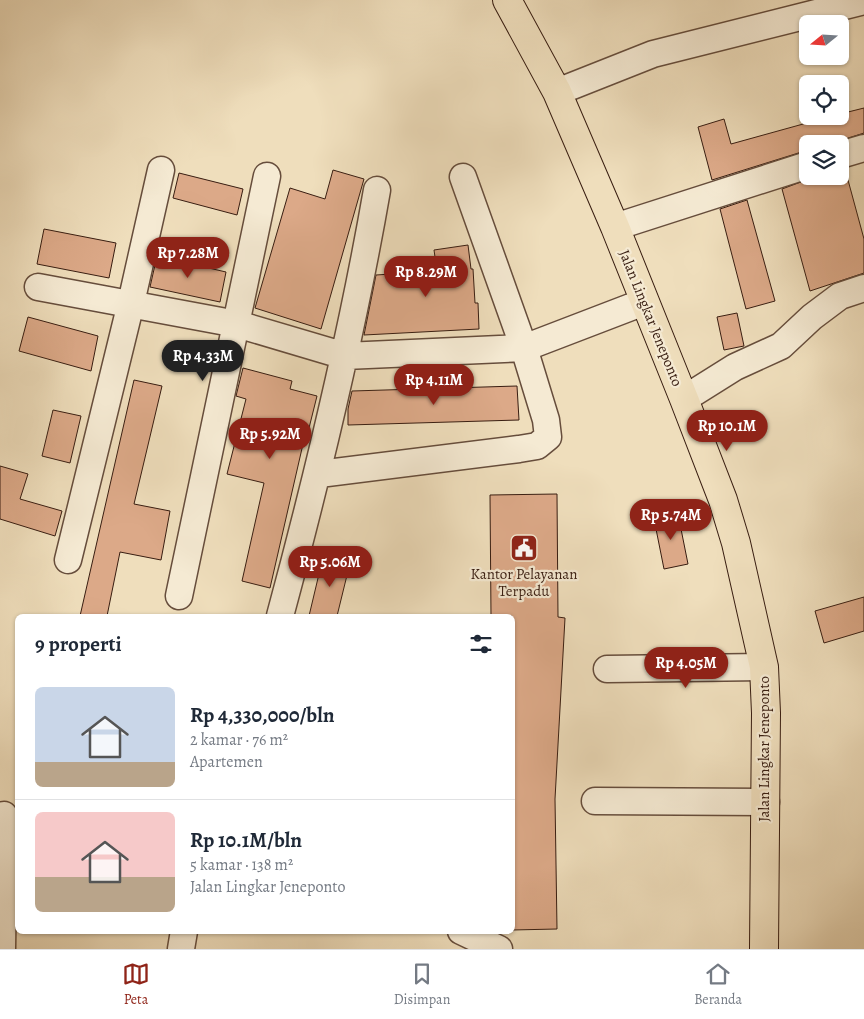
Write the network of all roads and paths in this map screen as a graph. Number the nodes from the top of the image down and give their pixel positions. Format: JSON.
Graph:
{"nodes":[{"id":1,"x":507,"y":0,"type":"edge"},
{"id":2,"x":864,"y":1,"type":"edge"},
{"id":3,"x":557,"y":92,"type":"junction"},
{"id":4,"x":864,"y":148,"type":"edge"},
{"id":5,"x":849,"y":152,"type":"edge"},
{"id":6,"x":799,"y":168,"type":"edge"},
{"id":7,"x":162,"y":170,"type":"dead end"},
{"id":8,"x":267,"y":176,"type":"dead end"},
{"id":9,"x":463,"y":176,"type":"dead end"},
{"id":10,"x":377,"y":190,"type":"dead end"},
{"id":11,"x":614,"y":227,"type":"junction"},
{"id":12,"x":38,"y":287,"type":"dead end"},
{"id":13,"x":864,"y":288,"type":"edge"},
{"id":14,"x":644,"y":302,"type":"junction"},
{"id":15,"x":132,"y":303,"type":"junction"},
{"id":16,"x":237,"y":324,"type":"junction"},
{"id":17,"x":524,"y":348,"type":"junction"},
{"id":18,"x":345,"y":356,"type":"junction"},
{"id":19,"x":684,"y":399,"type":"junction"},
{"id":20,"x":319,"y":474,"type":"junction"},
{"id":21,"x":68,"y":560,"type":"dead end"},
{"id":22,"x":179,"y":596,"type":"dead end"},
{"id":23,"x":281,"y":614,"type":"edge"},
{"id":24,"x":764,"y":667,"type":"junction"},
{"id":25,"x":607,"y":669,"type":"dead end"},
{"id":26,"x":595,"y":801,"type":"dead end"},
{"id":27,"x":766,"y":802,"type":"junction"},
{"id":28,"x":7,"y":815,"type":"edge"},
{"id":29,"x":184,"y":934,"type":"edge"},
{"id":30,"x":468,"y":934,"type":"edge"},
{"id":31,"x":2,"y":949,"type":"edge"},
{"id":32,"x":181,"y":949,"type":"edge"},
{"id":33,"x":500,"y":949,"type":"edge"},
{"id":34,"x":764,"y":949,"type":"edge"}],
"edges":[{"from":1,"to":3,"type":"main road","name":"Jalan Lingkar Jeneponto"},
{"from":2,"to":3,"type":"street"},
{"from":3,"to":11,"type":"main road","name":"Jalan Lingkar Jeneponto"},
{"from":4,"to":5,"type":"street"},
{"from":6,"to":11,"type":"street"},
{"from":7,"to":15,"type":"street"},
{"from":8,"to":16,"type":"street"},
{"from":9,"to":17,"type":"street"},
{"from":10,"to":18,"type":"street"},
{"from":11,"to":14,"type":"main road","name":"Jalan Lingkar Jeneponto"},
{"from":12,"to":15,"type":"street"},
{"from":13,"to":19,"type":"street"},
{"from":14,"to":17,"type":"street"},
{"from":14,"to":19,"type":"main road","name":"Jalan Lingkar Jeneponto"},
{"from":15,"to":16,"type":"street"},
{"from":15,"to":21,"type":"street"},
{"from":16,"to":18,"type":"street"},
{"from":16,"to":22,"type":"street"},
{"from":17,"to":18,"type":"street"},
{"from":17,"to":20,"type":"street"},
{"from":18,"to":20,"type":"street"},
{"from":19,"to":24,"type":"main road","name":"Jalan Lingkar Jeneponto"},
{"from":20,"to":23,"type":"street"},
{"from":24,"to":25,"type":"street"},
{"from":24,"to":27,"type":"main road","name":"Jalan Lingkar Jeneponto"},
{"from":26,"to":27,"type":"street"},
{"from":27,"to":34,"type":"main road","name":"Jalan Lingkar Jeneponto"},
{"from":28,"to":31,"type":"street"},
{"from":29,"to":32,"type":"street"},
{"from":30,"to":33,"type":"street"}]}
